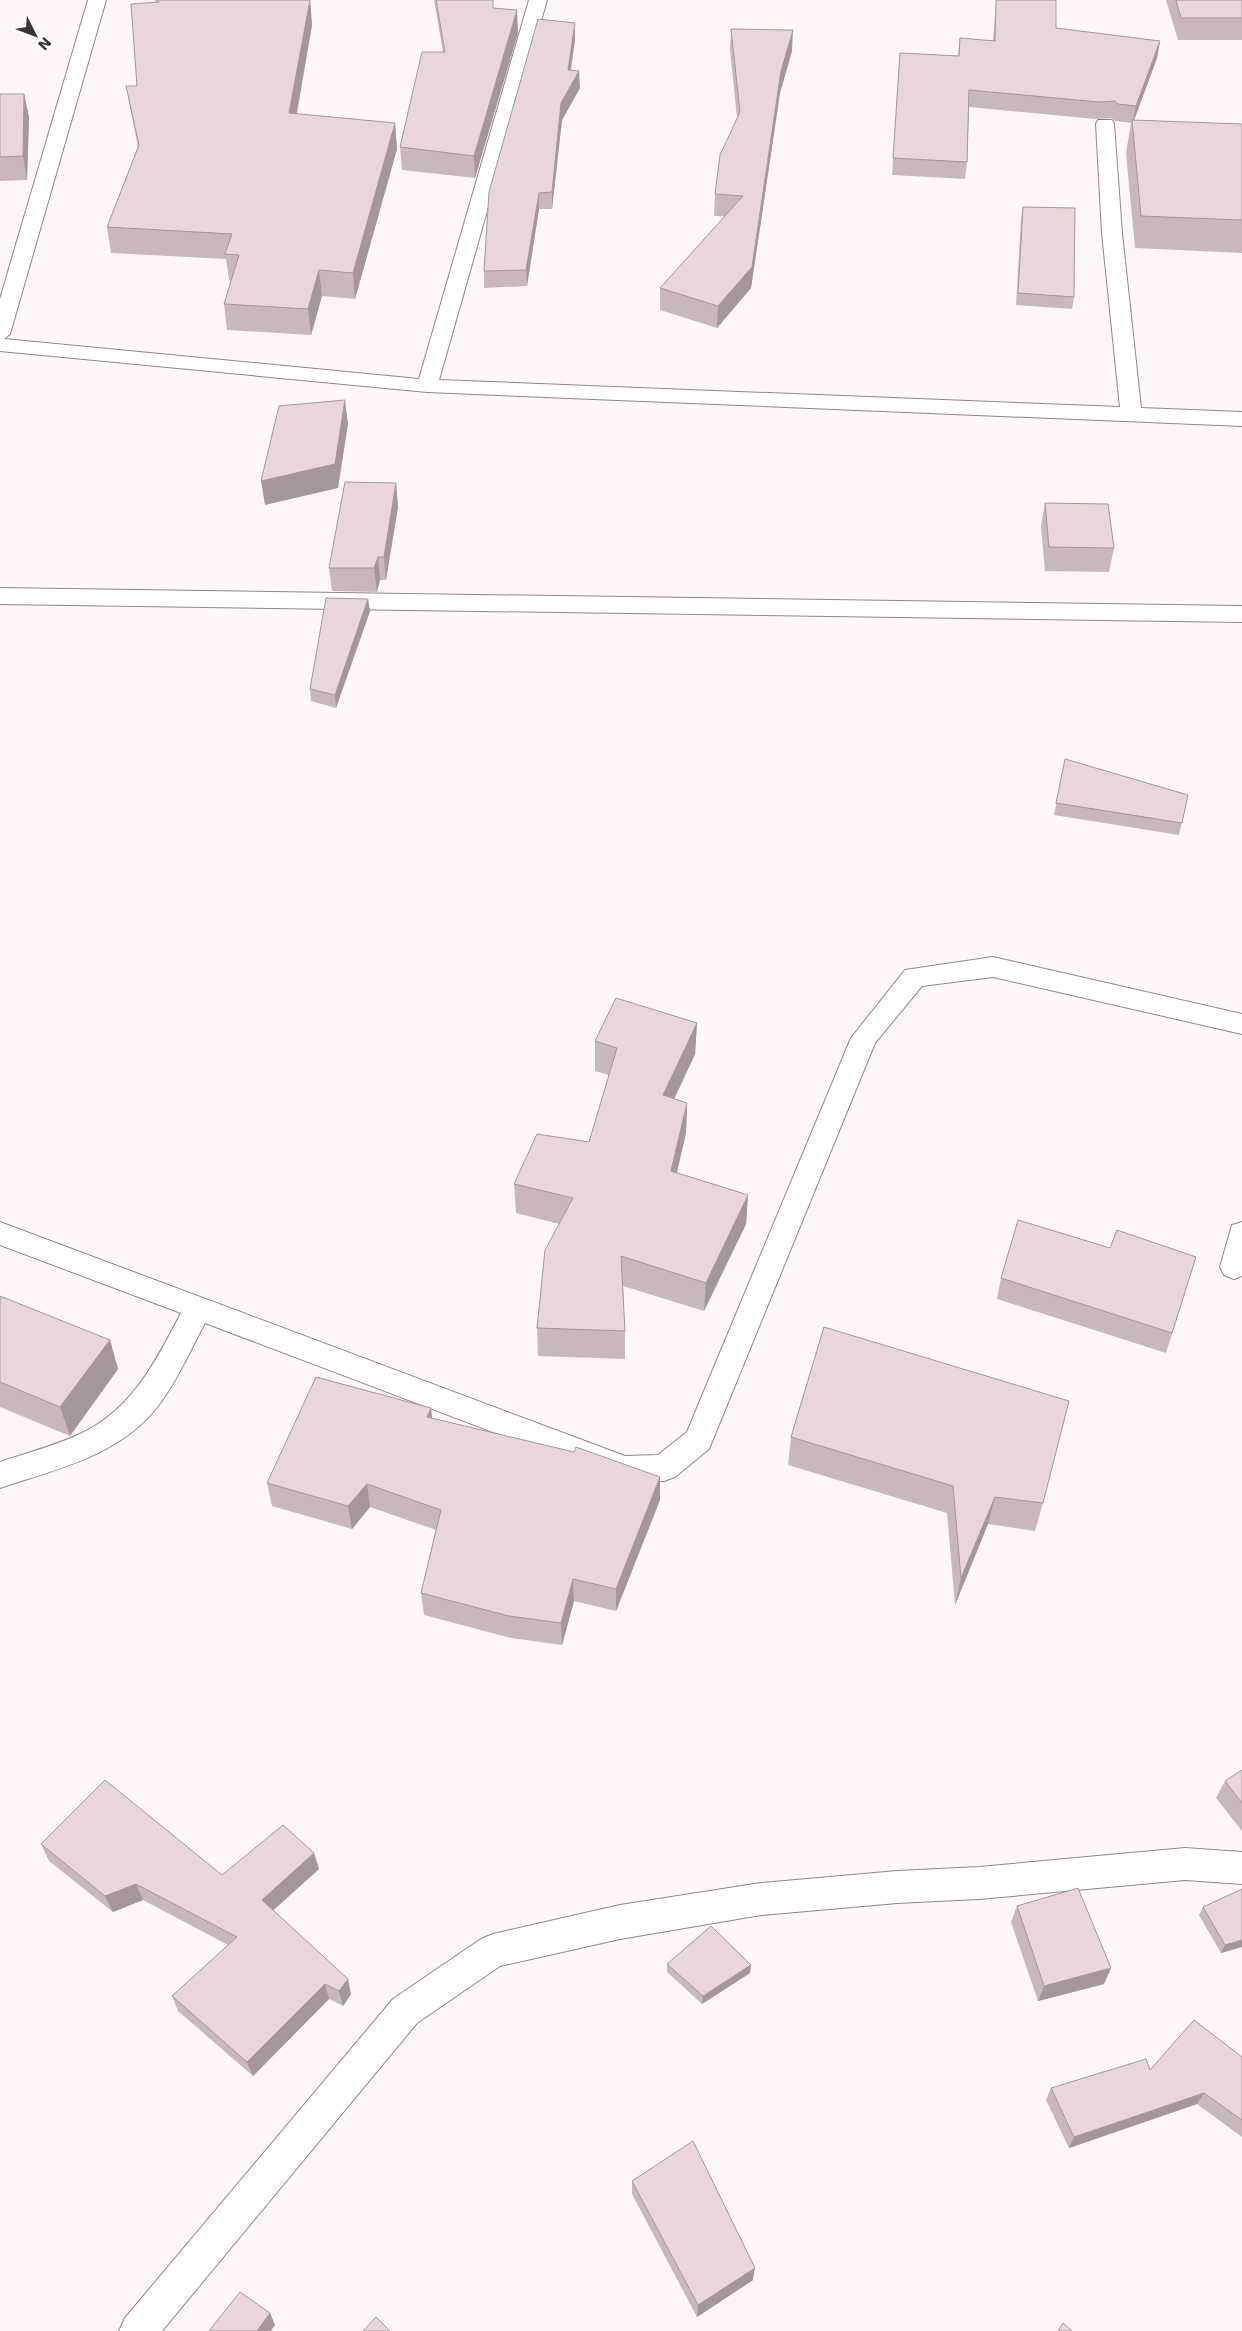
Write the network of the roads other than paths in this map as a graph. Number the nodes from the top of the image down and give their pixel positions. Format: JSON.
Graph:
{"nodes":[{"id":1,"x":97,"y":0,"type":"edge"},
{"id":2,"x":538,"y":0,"type":"edge"},
{"id":3,"x":1105,"y":124,"type":"dead end"},
{"id":4,"x":0,"y":334,"type":"edge"},
{"id":5,"x":0,"y":345,"type":"edge"},
{"id":6,"x":427,"y":386,"type":"junction"},
{"id":7,"x":1131,"y":415,"type":"junction"},
{"id":8,"x":1242,"y":419,"type":"edge"},
{"id":9,"x":0,"y":596,"type":"edge"},
{"id":10,"x":1242,"y":614,"type":"edge"},
{"id":11,"x":1242,"y":1024,"type":"edge"},
{"id":12,"x":0,"y":1233,"type":"edge"},
{"id":13,"x":1242,"y":1233,"type":"edge"},
{"id":14,"x":1234,"y":1267,"type":"dead end"},
{"id":15,"x":198,"y":1308,"type":"junction"},
{"id":16,"x":0,"y":1475,"type":"edge"},
{"id":17,"x":1242,"y":1868,"type":"edge"},
{"id":18,"x":138,"y":2331,"type":"edge"}],
"edges":[{"from":1,"to":4,"type":"street"},
{"from":2,"to":6,"type":"street"},
{"from":3,"to":7,"type":"street"},
{"from":5,"to":6,"type":"street"},
{"from":6,"to":7,"type":"street"},
{"from":7,"to":8,"type":"street"},
{"from":9,"to":10,"type":"street"},
{"from":11,"to":15,"type":"street"},
{"from":12,"to":15,"type":"street"},
{"from":13,"to":14,"type":"street"},
{"from":15,"to":16,"type":"street"},
{"from":17,"to":18,"type":"street"}]}
